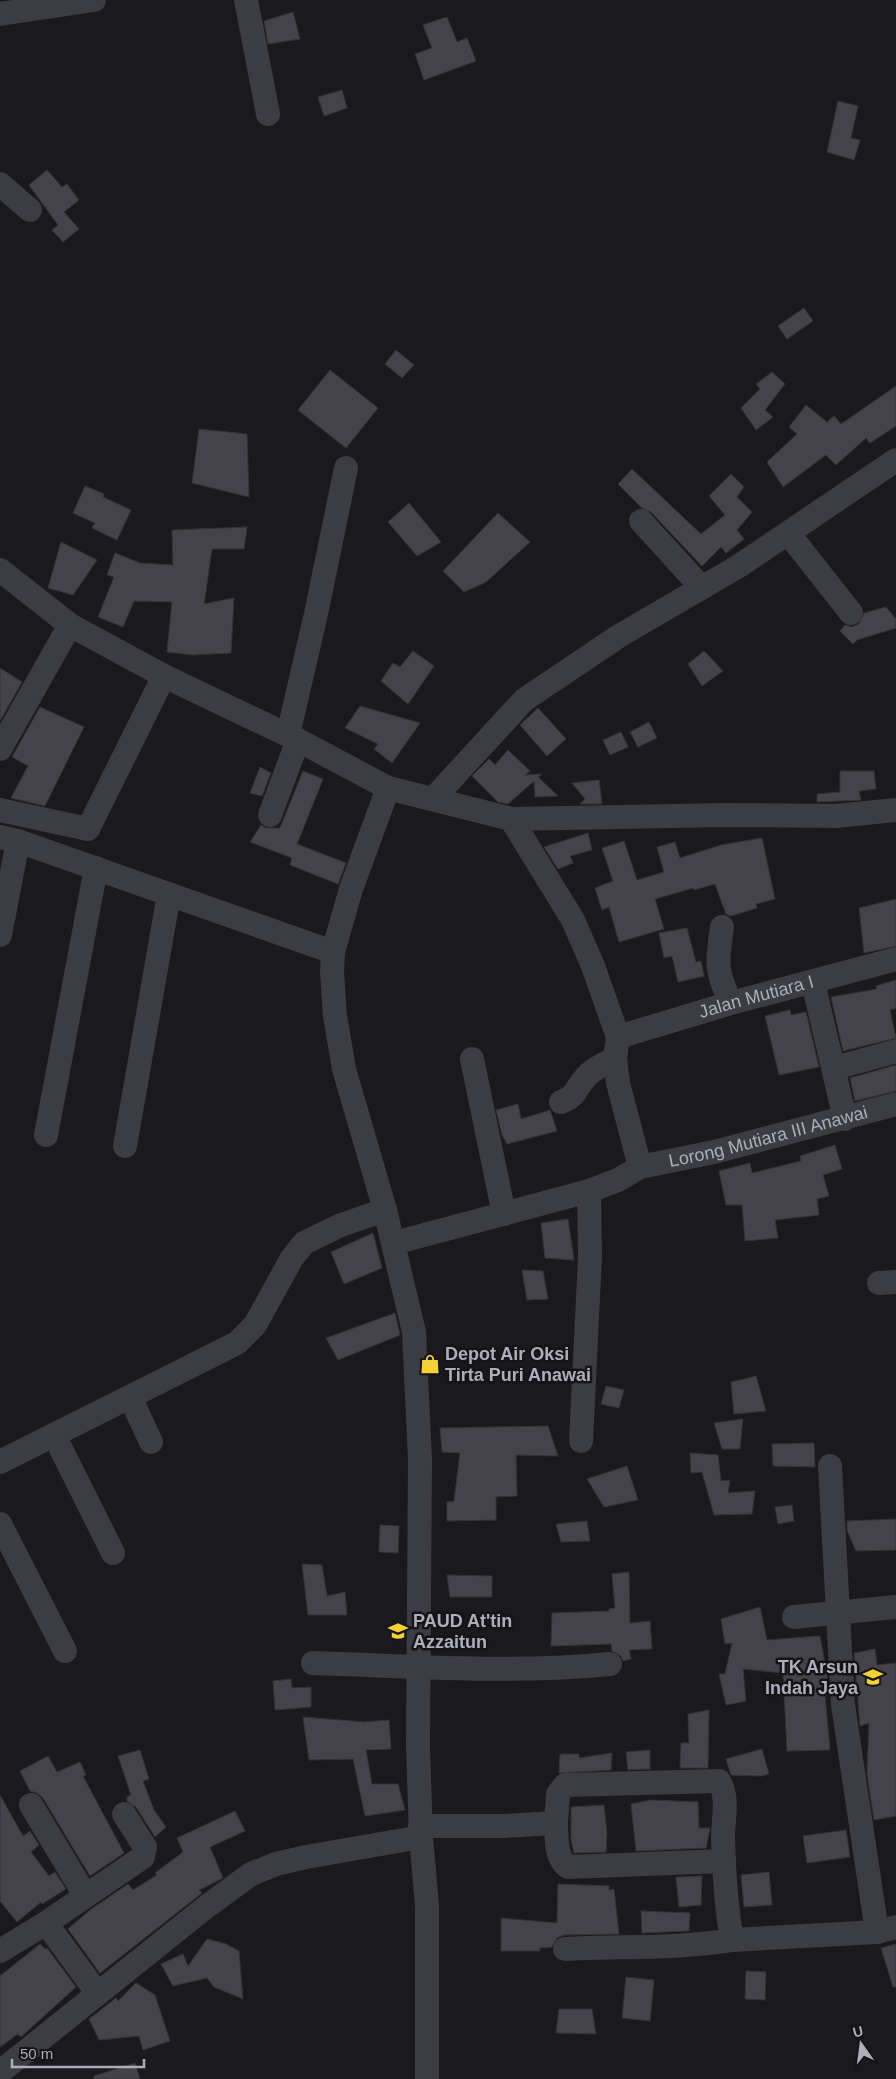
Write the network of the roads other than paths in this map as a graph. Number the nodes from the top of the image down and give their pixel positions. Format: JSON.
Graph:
{"nodes":[{"id":1,"x":94,"y":0,"type":"edge"},
{"id":2,"x":246,"y":0,"type":"edge"},
{"id":3,"x":0,"y":14,"type":"edge"},
{"id":4,"x":268,"y":114,"type":"dead end"},
{"id":5,"x":0,"y":184,"type":"edge"},
{"id":6,"x":30,"y":210,"type":"dead end"},
{"id":7,"x":896,"y":460,"type":"edge"},
{"id":8,"x":346,"y":468,"type":"dead end"},
{"id":9,"x":641,"y":521,"type":"dead end"},
{"id":10,"x":788,"y":533,"type":"junction"},
{"id":11,"x":0,"y":570,"type":"edge"},
{"id":12,"x":702,"y":588,"type":"junction"},
{"id":13,"x":851,"y":613,"type":"dead end"},
{"id":14,"x":70,"y":625,"type":"junction"},
{"id":15,"x":164,"y":676,"type":"junction"},
{"id":16,"x":293,"y":738,"type":"junction"},
{"id":17,"x":0,"y":749,"type":"edge"},
{"id":18,"x":388,"y":788,"type":"junction"},
{"id":19,"x":433,"y":799,"type":"junction"},
{"id":20,"x":0,"y":810,"type":"edge"},
{"id":21,"x":896,"y":810,"type":"edge"},
{"id":22,"x":270,"y":815,"type":"dead end"},
{"id":23,"x":511,"y":819,"type":"junction"},
{"id":24,"x":9,"y":839,"type":"edge"},
{"id":25,"x":96,"y":868,"type":"junction"},
{"id":26,"x":169,"y":894,"type":"junction"},
{"id":27,"x":722,"y":927,"type":"dead end"},
{"id":28,"x":0,"y":935,"type":"edge"},
{"id":29,"x":333,"y":952,"type":"junction"},
{"id":30,"x":896,"y":959,"type":"edge"},
{"id":31,"x":813,"y":982,"type":"junction"},
{"id":32,"x":731,"y":1003,"type":"junction"},
{"id":33,"x":616,"y":1048,"type":"junction"},
{"id":34,"x":896,"y":1051,"type":"edge"},
{"id":35,"x":472,"y":1059,"type":"dead end"},
{"id":36,"x":835,"y":1068,"type":"junction"},
{"id":37,"x":561,"y":1102,"type":"dead end"},
{"id":38,"x":896,"y":1104,"type":"edge"},
{"id":39,"x":845,"y":1119,"type":"junction"},
{"id":40,"x":46,"y":1135,"type":"dead end"},
{"id":41,"x":125,"y":1146,"type":"dead end"},
{"id":42,"x":640,"y":1166,"type":"junction"},
{"id":43,"x":589,"y":1191,"type":"junction"},
{"id":44,"x":385,"y":1210,"type":"junction"},
{"id":45,"x":504,"y":1214,"type":"junction"},
{"id":46,"x":394,"y":1244,"type":"junction"},
{"id":47,"x":130,"y":1398,"type":"junction"},
{"id":48,"x":54,"y":1435,"type":"junction"},
{"id":49,"x":581,"y":1441,"type":"dead end"},
{"id":50,"x":151,"y":1442,"type":"dead end"},
{"id":51,"x":0,"y":1462,"type":"edge"},
{"id":52,"x":830,"y":1466,"type":"dead end"},
{"id":53,"x":0,"y":1524,"type":"edge"},
{"id":54,"x":114,"y":1553,"type":"dead end"},
{"id":55,"x":896,"y":1607,"type":"edge"},
{"id":56,"x":837,"y":1614,"type":"junction"},
{"id":57,"x":794,"y":1617,"type":"dead end"},
{"id":58,"x":65,"y":1651,"type":"dead end"},
{"id":59,"x":313,"y":1663,"type":"dead end"},
{"id":60,"x":610,"y":1664,"type":"dead end"},
{"id":61,"x":419,"y":1668,"type":"junction"},
{"id":62,"x":31,"y":1805,"type":"dead end"},
{"id":63,"x":124,"y":1814,"type":"dead end"},
{"id":64,"x":556,"y":1823,"type":"junction"},
{"id":65,"x":420,"y":1832,"type":"junction"},
{"id":66,"x":724,"y":1861,"type":"junction"},
{"id":67,"x":85,"y":1895,"type":"junction"},
{"id":68,"x":46,"y":1923,"type":"junction"},
{"id":69,"x":886,"y":1930,"type":"edge"},
{"id":70,"x":732,"y":1940,"type":"junction"},
{"id":71,"x":2,"y":1946,"type":"edge"},
{"id":72,"x":564,"y":1949,"type":"dead end"},
{"id":73,"x":98,"y":1994,"type":"junction"},
{"id":74,"x":0,"y":2072,"type":"edge"},
{"id":75,"x":427,"y":2079,"type":"edge"}],
"edges":[{"from":1,"to":3,"type":"street"},
{"from":2,"to":4,"type":"street"},
{"from":5,"to":6,"type":"street"},
{"from":7,"to":10,"type":"street"},
{"from":8,"to":16,"type":"street"},
{"from":9,"to":12,"type":"street"},
{"from":10,"to":12,"type":"street"},
{"from":10,"to":13,"type":"street"},
{"from":11,"to":14,"type":"street"},
{"from":12,"to":19,"type":"street"},
{"from":14,"to":15,"type":"street"},
{"from":14,"to":17,"type":"street"},
{"from":15,"to":16,"type":"street"},
{"from":15,"to":20,"type":"street"},
{"from":16,"to":18,"type":"street"},
{"from":16,"to":22,"type":"street"},
{"from":18,"to":19,"type":"street"},
{"from":18,"to":29,"type":"street"},
{"from":19,"to":23,"type":"street"},
{"from":21,"to":23,"type":"street"},
{"from":23,"to":33,"type":"street"},
{"from":24,"to":25,"type":"street"},
{"from":24,"to":28,"type":"street"},
{"from":25,"to":26,"type":"street"},
{"from":25,"to":40,"type":"street"},
{"from":26,"to":29,"type":"street"},
{"from":26,"to":41,"type":"street"},
{"from":27,"to":32,"type":"street"},
{"from":29,"to":44,"type":"street"},
{"from":30,"to":31,"type":"street","name":"Jalan Mutiara I"},
{"from":31,"to":32,"type":"street","name":"Jalan Mutiara I"},
{"from":31,"to":36,"type":"street"},
{"from":32,"to":33,"type":"street","name":"Jalan Mutiara I"},
{"from":33,"to":37,"type":"street","name":"Jalan Mutiara I"},
{"from":33,"to":42,"type":"street"},
{"from":34,"to":36,"type":"street"},
{"from":35,"to":45,"type":"street"},
{"from":36,"to":39,"type":"street"},
{"from":38,"to":39,"type":"street","name":"Lorong Mutiara III Anawai"},
{"from":39,"to":42,"type":"street","name":"Lorong Mutiara III Anawai"},
{"from":42,"to":43,"type":"street"},
{"from":43,"to":45,"type":"street"},
{"from":43,"to":49,"type":"street"},
{"from":44,"to":46,"type":"street"},
{"from":44,"to":47,"type":"street"},
{"from":45,"to":46,"type":"street"},
{"from":46,"to":61,"type":"street"},
{"from":47,"to":48,"type":"street"},
{"from":47,"to":50,"type":"street"},
{"from":48,"to":51,"type":"street"},
{"from":48,"to":54,"type":"street"},
{"from":52,"to":56,"type":"street"},
{"from":53,"to":58,"type":"street"},
{"from":55,"to":56,"type":"street"},
{"from":56,"to":57,"type":"street"},
{"from":56,"to":69,"type":"street"},
{"from":59,"to":61,"type":"street"},
{"from":60,"to":61,"type":"street"},
{"from":61,"to":65,"type":"street"},
{"from":62,"to":67,"type":"street"},
{"from":63,"to":67,"type":"street"},
{"from":64,"to":65,"type":"street"},
{"from":64,"to":66,"type":"street"},
{"from":64,"to":66,"type":"street"},
{"from":65,"to":73,"type":"street"},
{"from":65,"to":75,"type":"street"},
{"from":66,"to":70,"type":"street"},
{"from":67,"to":68,"type":"street"},
{"from":68,"to":71,"type":"street"},
{"from":68,"to":73,"type":"street"},
{"from":69,"to":70,"type":"street"},
{"from":70,"to":72,"type":"street"},
{"from":73,"to":74,"type":"street"}]}
